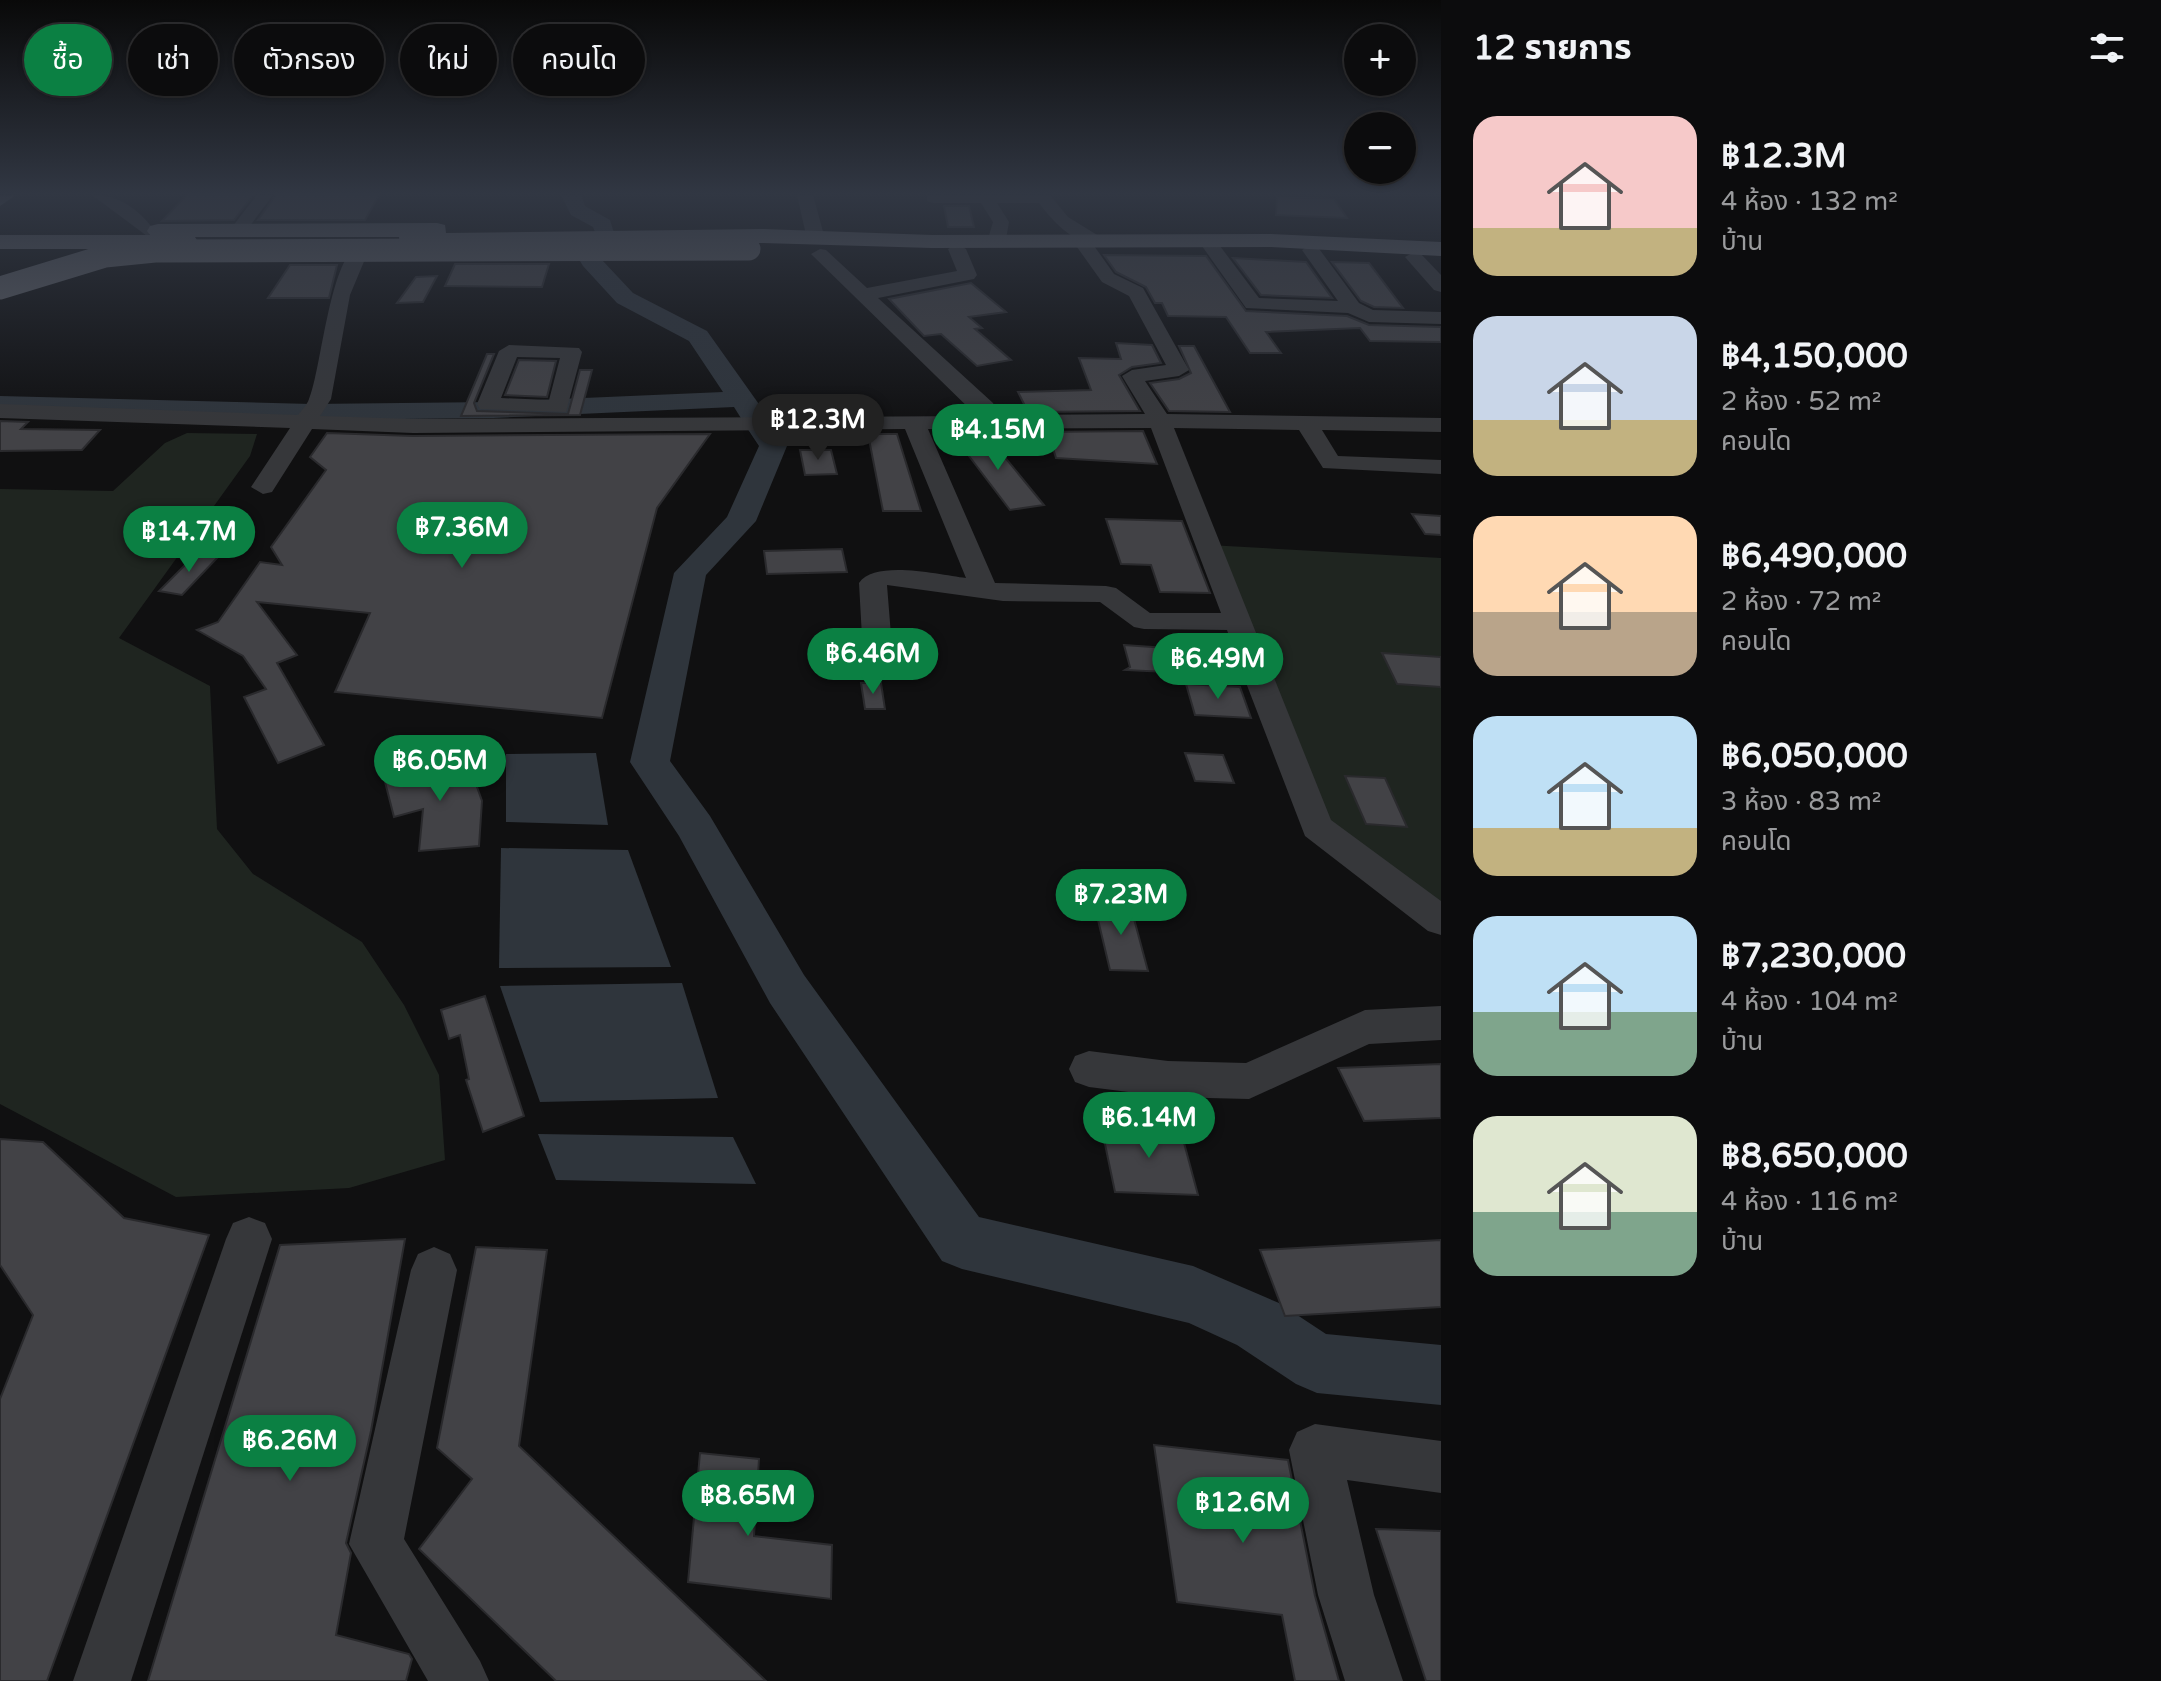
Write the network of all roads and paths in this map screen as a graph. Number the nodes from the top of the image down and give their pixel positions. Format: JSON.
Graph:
{"nodes":[{"id":1,"x":49,"y":273,"type":"edge"},
{"id":2,"x":57,"y":273,"type":"edge"},
{"id":3,"x":350,"y":273,"type":"edge"},
{"id":4,"x":843,"y":273,"type":"edge"},
{"id":5,"x":967,"y":273,"type":"edge"},
{"id":6,"x":1106,"y":273,"type":"edge"},
{"id":7,"x":1231,"y":273,"type":"edge"},
{"id":8,"x":1328,"y":273,"type":"edge"},
{"id":9,"x":0,"y":289,"type":"edge"},
{"id":10,"x":862,"y":294,"type":"junction"},
{"id":11,"x":1352,"y":307,"type":"junction"},
{"id":12,"x":1441,"y":318,"type":"edge"},
{"id":13,"x":0,"y":411,"type":"edge"},
{"id":14,"x":1160,"y":421,"type":"junction"},
{"id":15,"x":914,"y":423,"type":"junction"},
{"id":16,"x":991,"y":423,"type":"junction"},
{"id":17,"x":1306,"y":423,"type":"junction"},
{"id":18,"x":303,"y":424,"type":"junction"},
{"id":19,"x":1441,"y":425,"type":"edge"},
{"id":20,"x":1441,"y":467,"type":"edge"},
{"id":21,"x":263,"y":487,"type":"dead end"},
{"id":22,"x":984,"y":588,"type":"junction"},
{"id":23,"x":1238,"y":622,"type":"junction"},
{"id":24,"x":1197,"y":664,"type":"dead end"},
{"id":25,"x":1256,"y":666,"type":"junction"},
{"id":26,"x":879,"y":673,"type":"dead end"},
{"id":27,"x":1441,"y":921,"type":"edge"},
{"id":28,"x":1441,"y":1023,"type":"edge"},
{"id":29,"x":1089,"y":1069,"type":"dead end"},
{"id":30,"x":249,"y":1239,"type":"dead end"},
{"id":31,"x":434,"y":1270,"type":"dead end"},
{"id":32,"x":1441,"y":1467,"type":"edge"},
{"id":33,"x":102,"y":1681,"type":"edge"},
{"id":34,"x":460,"y":1681,"type":"edge"},
{"id":35,"x":1374,"y":1681,"type":"edge"}],
"edges":[{"from":1,"to":9,"type":"highway","bridge":true},
{"from":2,"to":9,"type":"highway"},
{"from":3,"to":18,"type":"street"},
{"from":4,"to":10,"type":"street"},
{"from":5,"to":10,"type":"street"},
{"from":6,"to":14,"type":"street"},
{"from":7,"to":11,"type":"street"},
{"from":8,"to":11,"type":"street"},
{"from":10,"to":16,"type":"street"},
{"from":11,"to":12,"type":"street"},
{"from":13,"to":18,"type":"street"},
{"from":14,"to":16,"type":"street"},
{"from":14,"to":17,"type":"street"},
{"from":14,"to":23,"type":"street"},
{"from":15,"to":16,"type":"street"},
{"from":15,"to":18,"type":"street"},
{"from":15,"to":22,"type":"street"},
{"from":17,"to":19,"type":"street"},
{"from":17,"to":20,"type":"street"},
{"from":18,"to":21,"type":"street"},
{"from":22,"to":23,"type":"street"},
{"from":22,"to":26,"type":"street"},
{"from":23,"to":25,"type":"street"},
{"from":24,"to":25,"type":"street"},
{"from":25,"to":27,"type":"street"},
{"from":28,"to":29,"type":"street"},
{"from":30,"to":33,"type":"street"},
{"from":31,"to":34,"type":"street"},
{"from":32,"to":35,"type":"street"}]}
